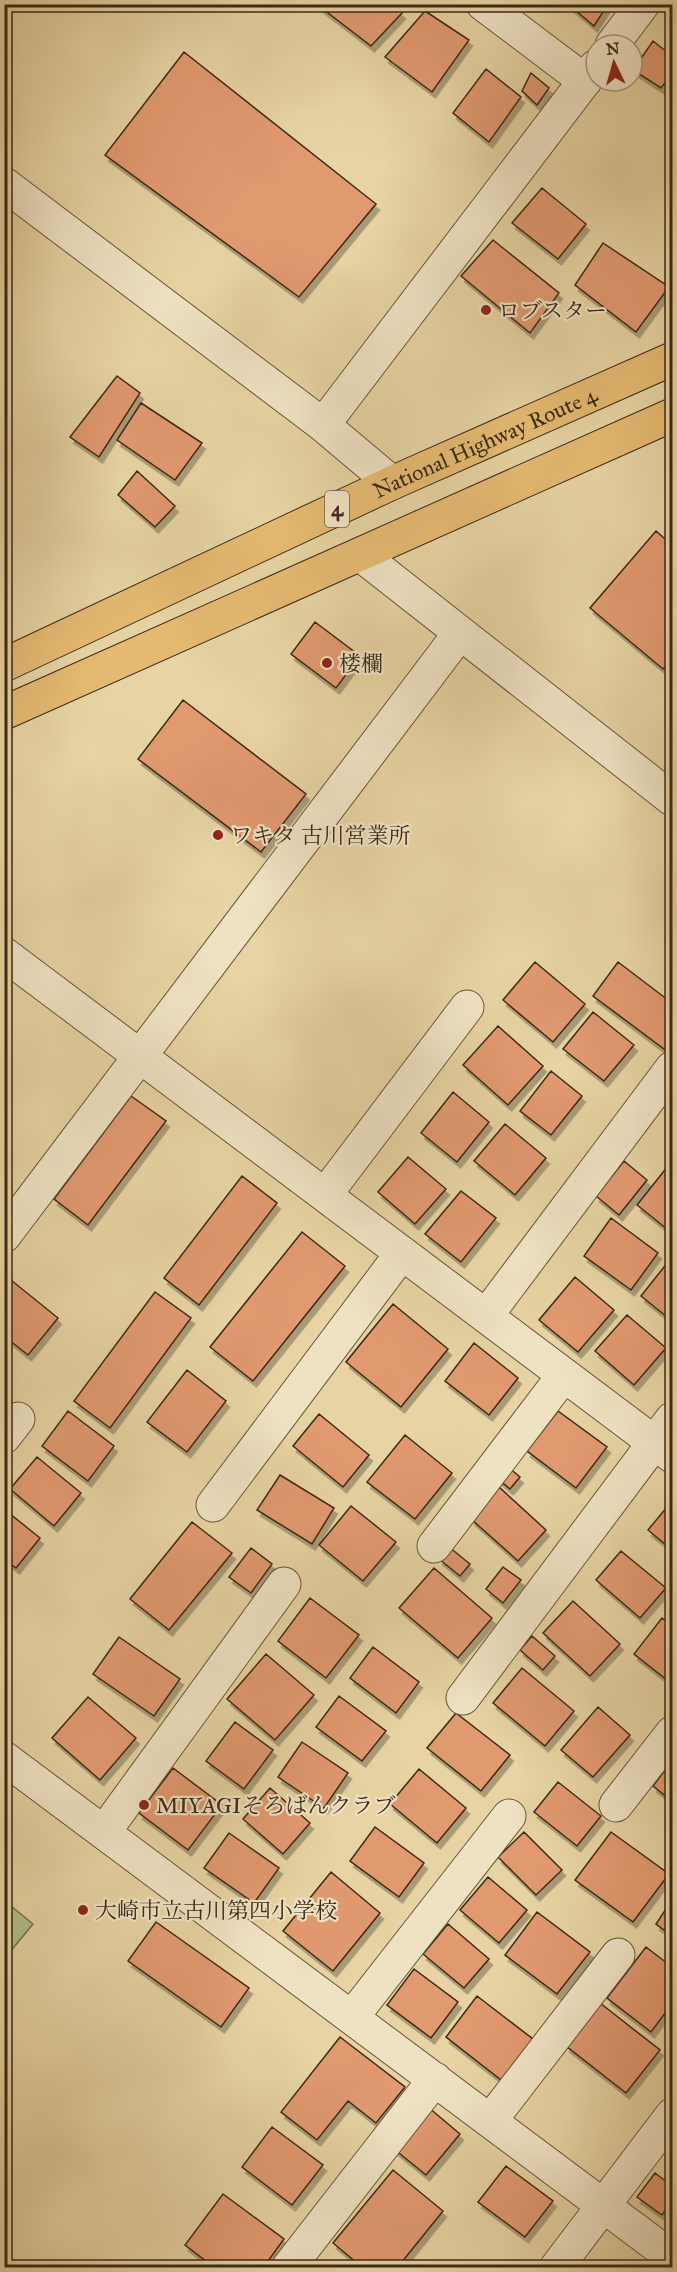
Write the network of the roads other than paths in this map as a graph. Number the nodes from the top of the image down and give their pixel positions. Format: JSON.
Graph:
{"nodes":[{"id":1,"x":483,"y":4,"type":"edge"},
{"id":2,"x":642,"y":4,"type":"edge"},
{"id":3,"x":621,"y":33,"type":"edge"},
{"id":4,"x":584,"y":70,"type":"edge"},
{"id":5,"x":584,"y":82,"type":"edge"},
{"id":6,"x":4,"y":184,"type":"edge"},
{"id":7,"x":672,"y":359,"type":"edge"},
{"id":8,"x":672,"y":415,"type":"edge"},
{"id":9,"x":323,"y":425,"type":"junction"},
{"id":10,"x":392,"y":483,"type":"junction"},
{"id":11,"x":361,"y":555,"type":"junction"},
{"id":12,"x":460,"y":633,"type":"junction"},
{"id":13,"x":4,"y":665,"type":"edge"},
{"id":14,"x":4,"y":713,"type":"edge"},
{"id":15,"x":672,"y":799,"type":"edge"},
{"id":16,"x":4,"y":954,"type":"edge"},
{"id":17,"x":466,"y":1007,"type":"dead end"},
{"id":18,"x":141,"y":1056,"type":"junction"},
{"id":19,"x":672,"y":1068,"type":"edge"},
{"id":20,"x":325,"y":1195,"type":"junction"},
{"id":21,"x":4,"y":1236,"type":"edge"},
{"id":22,"x":402,"y":1253,"type":"junction"},
{"id":23,"x":486,"y":1316,"type":"junction"},
{"id":24,"x":564,"y":1375,"type":"junction"},
{"id":25,"x":667,"y":1439,"type":"edge"},
{"id":26,"x":213,"y":1505,"type":"dead end"},
{"id":27,"x":434,"y":1546,"type":"dead end"},
{"id":28,"x":284,"y":1584,"type":"dead end"},
{"id":29,"x":463,"y":1698,"type":"dead end"},
{"id":30,"x":672,"y":1733,"type":"edge"},
{"id":31,"x":4,"y":1758,"type":"edge"},
{"id":32,"x":616,"y":1805,"type":"dead end"},
{"id":33,"x":509,"y":1816,"type":"dead end"},
{"id":34,"x":104,"y":1832,"type":"junction"},
{"id":35,"x":618,"y":1955,"type":"dead end"},
{"id":36,"x":352,"y":2017,"type":"junction"},
{"id":37,"x":435,"y":2079,"type":"junction"},
{"id":38,"x":672,"y":2115,"type":"edge"},
{"id":39,"x":490,"y":2121,"type":"junction"},
{"id":40,"x":603,"y":2205,"type":"junction"},
{"id":41,"x":672,"y":2257,"type":"edge"},
{"id":42,"x":288,"y":2268,"type":"edge"},
{"id":43,"x":556,"y":2268,"type":"edge"}],
"edges":[{"from":1,"to":4,"type":"street"},
{"from":2,"to":3,"type":"street"},
{"from":5,"to":9,"type":"street"},
{"from":6,"to":9,"type":"street"},
{"from":7,"to":10,"type":"highway","name":"National Highway Route 4","number":"4"},
{"from":8,"to":11,"type":"highway","number":"4"},
{"from":9,"to":10,"type":"street"},
{"from":10,"to":13,"type":"highway","name":"National Highway Route 4","number":"4"},
{"from":11,"to":12,"type":"street"},
{"from":11,"to":14,"type":"highway","number":"4"},
{"from":12,"to":15,"type":"street"},
{"from":12,"to":18,"type":"street"},
{"from":16,"to":18,"type":"street"},
{"from":17,"to":20,"type":"street"},
{"from":18,"to":20,"type":"street"},
{"from":18,"to":21,"type":"street"},
{"from":19,"to":23,"type":"street"},
{"from":20,"to":22,"type":"street"},
{"from":22,"to":23,"type":"street"},
{"from":22,"to":26,"type":"street"},
{"from":23,"to":24,"type":"street"},
{"from":24,"to":25,"type":"street"},
{"from":24,"to":27,"type":"street"},
{"from":25,"to":29,"type":"street"},
{"from":28,"to":34,"type":"street"},
{"from":30,"to":32,"type":"street"},
{"from":31,"to":34,"type":"street"},
{"from":33,"to":36,"type":"street"},
{"from":34,"to":36,"type":"street"},
{"from":35,"to":39,"type":"street"},
{"from":36,"to":37,"type":"street"},
{"from":37,"to":39,"type":"street"},
{"from":37,"to":42,"type":"street"},
{"from":38,"to":40,"type":"street"},
{"from":39,"to":40,"type":"street"},
{"from":40,"to":41,"type":"street"},
{"from":40,"to":43,"type":"street"}]}
